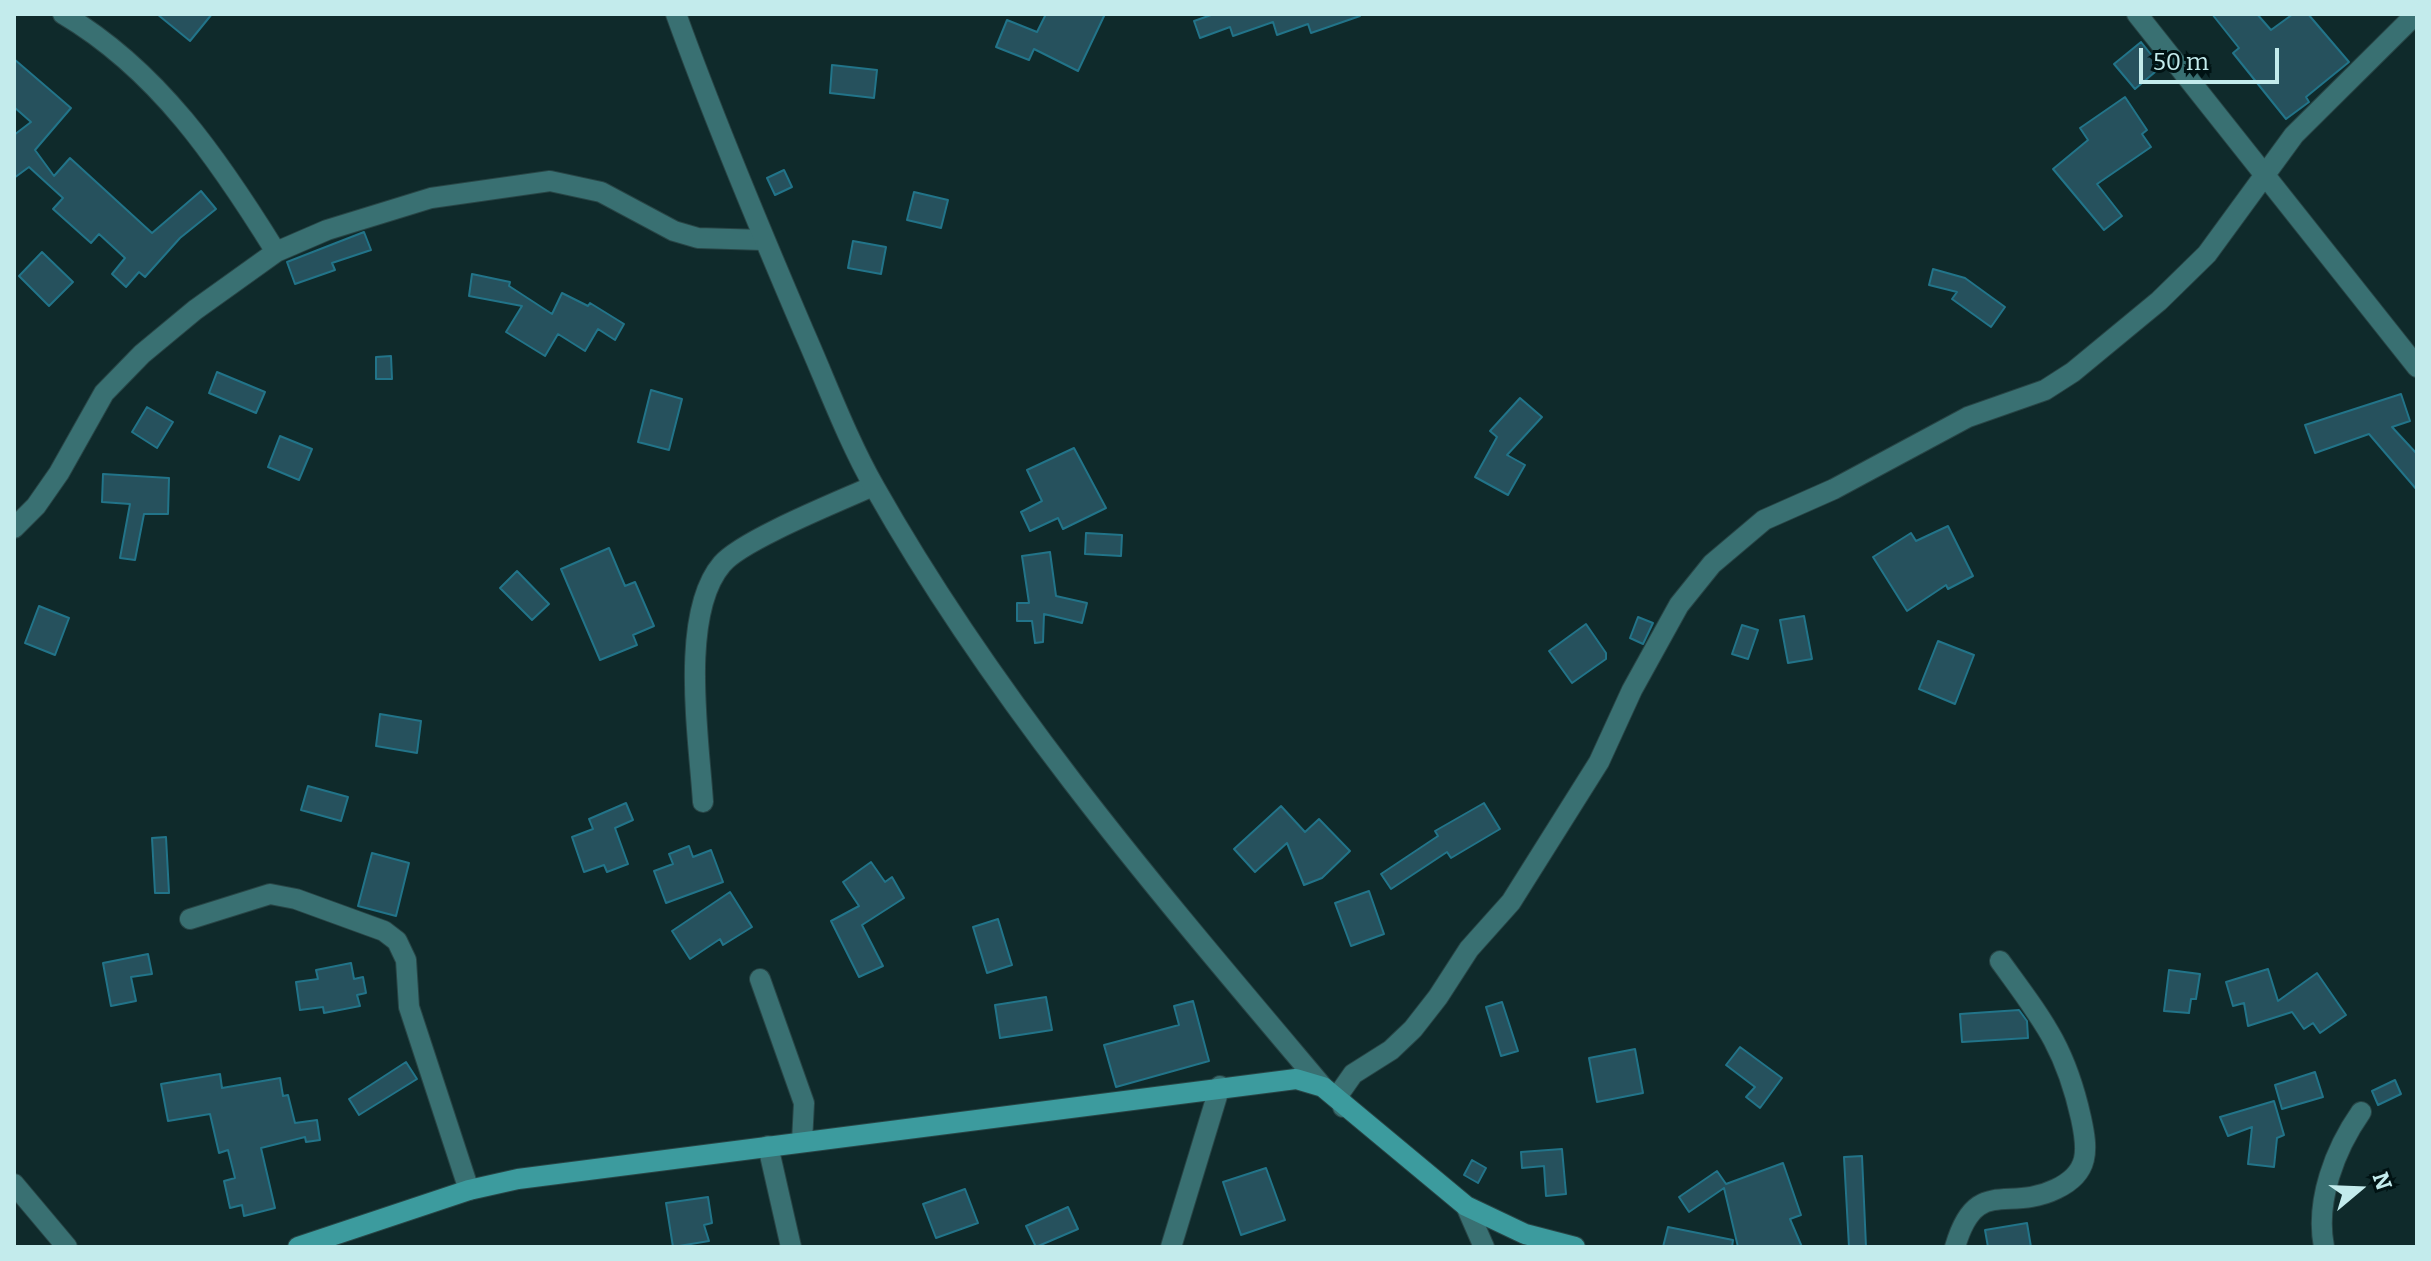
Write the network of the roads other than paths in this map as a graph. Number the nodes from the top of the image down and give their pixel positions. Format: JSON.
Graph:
{"nodes":[{"id":1,"x":63,"y":14,"type":"edge"},
{"id":2,"x":676,"y":14,"type":"edge"},
{"id":3,"x":2137,"y":14,"type":"edge"},
{"id":4,"x":2416,"y":14,"type":"edge"},
{"id":5,"x":2265,"y":171,"type":"junction"},
{"id":6,"x":763,"y":240,"type":"junction"},
{"id":7,"x":276,"y":252,"type":"junction"},
{"id":8,"x":2417,"y":367,"type":"edge"},
{"id":9,"x":873,"y":486,"type":"junction"},
{"id":10,"x":14,"y":528,"type":"edge"},
{"id":11,"x":703,"y":802,"type":"dead end"},
{"id":12,"x":190,"y":919,"type":"dead end"},
{"id":13,"x":2000,"y":961,"type":"dead end"},
{"id":14,"x":760,"y":979,"type":"dead end"},
{"id":15,"x":1220,"y":1086,"type":"junction"},
{"id":16,"x":1323,"y":1087,"type":"junction"},
{"id":17,"x":1343,"y":1107,"type":"junction"},
{"id":18,"x":2361,"y":1112,"type":"dead end"},
{"id":19,"x":802,"y":1142,"type":"junction"},
{"id":20,"x":768,"y":1146,"type":"junction"},
{"id":21,"x":14,"y":1184,"type":"edge"},
{"id":22,"x":469,"y":1190,"type":"junction"},
{"id":23,"x":1466,"y":1206,"type":"junction"},
{"id":24,"x":67,"y":1247,"type":"edge"},
{"id":25,"x":298,"y":1247,"type":"edge"},
{"id":26,"x":791,"y":1247,"type":"edge"},
{"id":27,"x":1171,"y":1247,"type":"edge"},
{"id":28,"x":1484,"y":1247,"type":"edge"},
{"id":29,"x":1575,"y":1247,"type":"edge"},
{"id":30,"x":1955,"y":1247,"type":"edge"},
{"id":31,"x":2324,"y":1247,"type":"edge"}],
"edges":[{"from":1,"to":7,"type":"street"},
{"from":2,"to":6,"type":"street"},
{"from":3,"to":5,"type":"street"},
{"from":4,"to":5,"type":"street"},
{"from":5,"to":8,"type":"street"},
{"from":5,"to":17,"type":"street"},
{"from":6,"to":7,"type":"street"},
{"from":6,"to":9,"type":"street"},
{"from":7,"to":10,"type":"street"},
{"from":9,"to":11,"type":"street"},
{"from":9,"to":16,"type":"street"},
{"from":12,"to":22,"type":"street"},
{"from":13,"to":30,"type":"street"},
{"from":14,"to":19,"type":"street"},
{"from":15,"to":16,"type":"main road"},
{"from":15,"to":19,"type":"main road"},
{"from":15,"to":27,"type":"street"},
{"from":16,"to":17,"type":"main road"},
{"from":17,"to":23,"type":"main road"},
{"from":18,"to":31,"type":"street"},
{"from":19,"to":20,"type":"main road"},
{"from":20,"to":22,"type":"main road"},
{"from":20,"to":26,"type":"street"},
{"from":21,"to":24,"type":"street"},
{"from":22,"to":25,"type":"main road"},
{"from":23,"to":28,"type":"street"},
{"from":23,"to":29,"type":"main road"}]}
